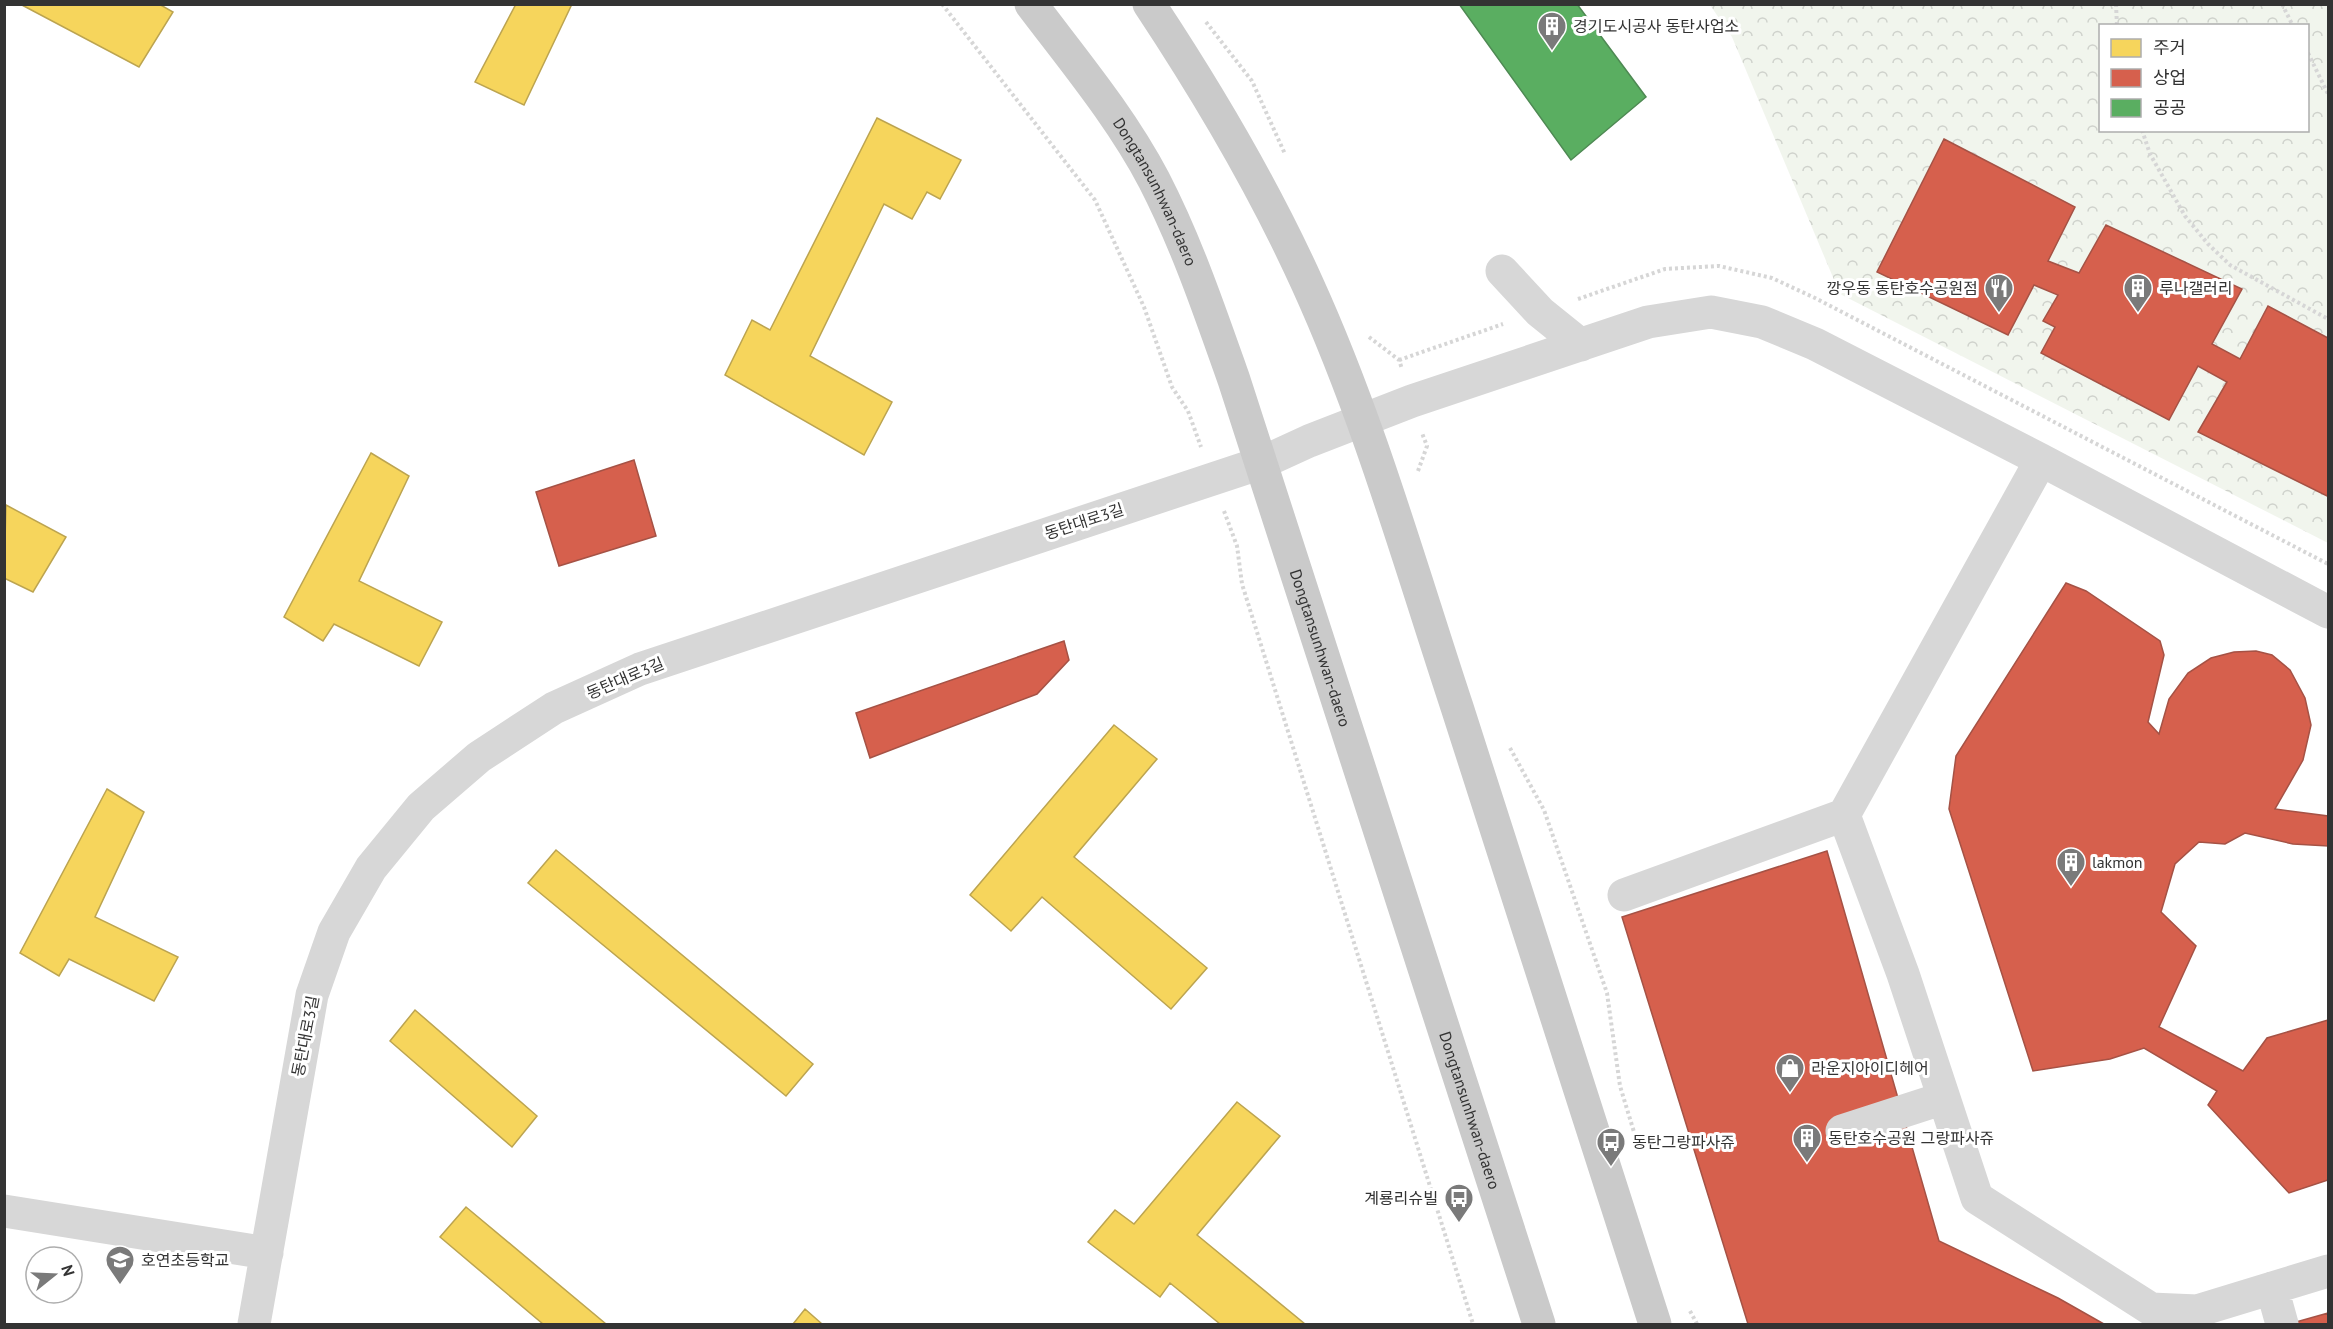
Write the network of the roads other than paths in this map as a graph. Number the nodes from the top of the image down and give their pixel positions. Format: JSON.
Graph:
{"nodes":[{"id":1,"x":1031,"y":4,"type":"edge"},
{"id":2,"x":1149,"y":4,"type":"edge"},
{"id":3,"x":1502,"y":271,"type":"dead end"},
{"id":4,"x":1581,"y":345,"type":"junction"},
{"id":5,"x":1363,"y":422,"type":"junction"},
{"id":6,"x":2041,"y":460,"type":"junction"},
{"id":7,"x":1261,"y":463,"type":"junction"},
{"id":8,"x":2328,"y":612,"type":"edge"},
{"id":9,"x":1844,"y":815,"type":"junction"},
{"id":10,"x":1624,"y":895,"type":"dead end"},
{"id":11,"x":1944,"y":1098,"type":"junction"},
{"id":12,"x":1842,"y":1131,"type":"dead end"},
{"id":13,"x":4,"y":1211,"type":"edge"},
{"id":14,"x":267,"y":1253,"type":"junction"},
{"id":15,"x":2328,"y":1271,"type":"edge"},
{"id":16,"x":2272,"y":1288,"type":"junction"},
{"id":17,"x":254,"y":1324,"type":"edge"},
{"id":18,"x":1539,"y":1324,"type":"edge"},
{"id":19,"x":1655,"y":1324,"type":"edge"},
{"id":20,"x":2282,"y":1324,"type":"edge"}],
"edges":[{"from":1,"to":7,"type":"main road","name":"Dongtansunhwan-daero"},
{"from":2,"to":5,"type":"main road"},
{"from":3,"to":4,"type":"street"},
{"from":4,"to":5,"type":"street","name":"동탄대로3길"},
{"from":4,"to":6,"type":"street","name":"동탄대로3길"},
{"from":5,"to":7,"type":"street","name":"동탄대로3길"},
{"from":5,"to":19,"type":"main road"},
{"from":6,"to":8,"type":"street","name":"동탄대로3길"},
{"from":6,"to":9,"type":"street"},
{"from":7,"to":14,"type":"street","name":"동탄대로3길"},
{"from":7,"to":18,"type":"main road","name":"Dongtansunhwan-daero"},
{"from":9,"to":10,"type":"street"},
{"from":9,"to":11,"type":"street"},
{"from":11,"to":12,"type":"street"},
{"from":11,"to":16,"type":"street"},
{"from":13,"to":14,"type":"street"},
{"from":14,"to":17,"type":"street","name":"동탄대로3길"},
{"from":15,"to":16,"type":"street"},
{"from":16,"to":20,"type":"street"}]}
